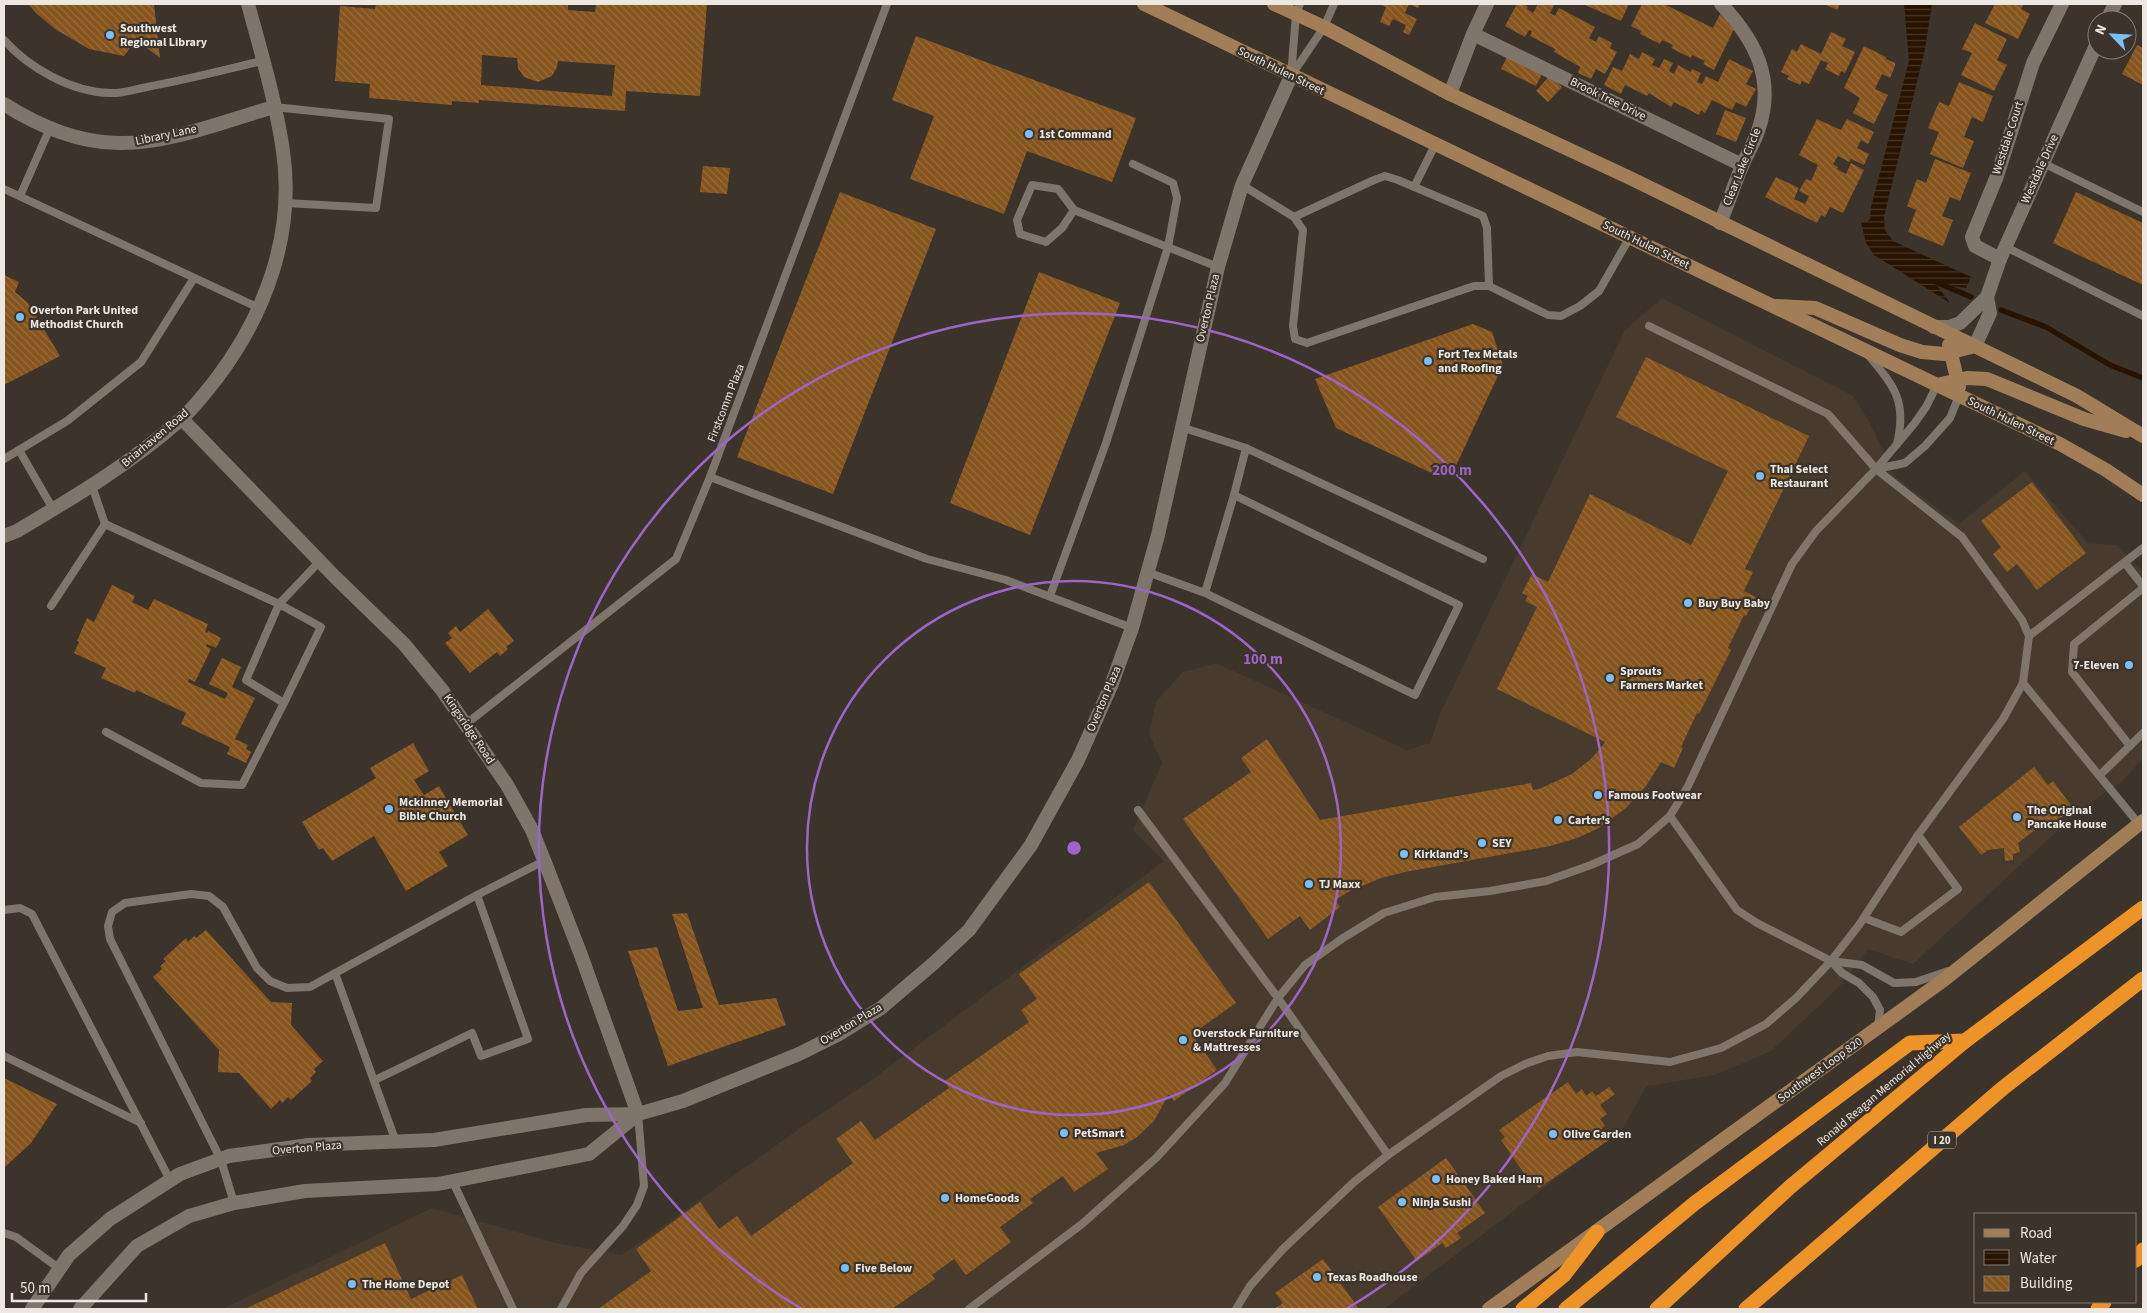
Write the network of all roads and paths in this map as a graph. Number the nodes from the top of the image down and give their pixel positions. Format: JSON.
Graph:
{"nodes":[{"id":1,"x":248,"y":4,"type":"edge"},
{"id":2,"x":887,"y":4,"type":"edge"},
{"id":3,"x":1144,"y":4,"type":"edge"},
{"id":4,"x":1274,"y":4,"type":"edge"},
{"id":5,"x":1334,"y":4,"type":"edge"},
{"id":6,"x":1487,"y":4,"type":"edge"},
{"id":7,"x":1721,"y":4,"type":"edge"},
{"id":8,"x":2062,"y":4,"type":"edge"},
{"id":9,"x":1298,"y":9,"type":"edge"},
{"id":10,"x":1324,"y":27,"type":"junction"},
{"id":11,"x":1472,"y":34,"type":"junction"},
{"id":12,"x":4,"y":40,"type":"edge"},
{"id":13,"x":2089,"y":60,"type":"edge"},
{"id":14,"x":262,"y":61,"type":"junction"},
{"id":15,"x":1291,"y":76,"type":"junction"},
{"id":16,"x":1450,"y":94,"type":"junction"},
{"id":17,"x":4,"y":104,"type":"edge"},
{"id":18,"x":274,"y":106,"type":"junction"},
{"id":19,"x":50,"y":128,"type":"junction"},
{"id":20,"x":1435,"y":145,"type":"junction"},
{"id":21,"x":2043,"y":163,"type":"junction"},
{"id":22,"x":1132,"y":164,"type":"dead end"},
{"id":23,"x":1742,"y":165,"type":"junction"},
{"id":24,"x":1242,"y":185,"type":"junction"},
{"id":25,"x":1414,"y":187,"type":"junction"},
{"id":26,"x":4,"y":189,"type":"edge"},
{"id":27,"x":20,"y":196,"type":"junction"},
{"id":28,"x":286,"y":203,"type":"junction"},
{"id":29,"x":1074,"y":210,"type":"junction"},
{"id":30,"x":2143,"y":212,"type":"edge"},
{"id":31,"x":1294,"y":217,"type":"junction"},
{"id":32,"x":1720,"y":223,"type":"junction"},
{"id":33,"x":1630,"y":237,"type":"junction"},
{"id":34,"x":1168,"y":247,"type":"junction"},
{"id":35,"x":2003,"y":253,"type":"junction"},
{"id":36,"x":1218,"y":267,"type":"junction"},
{"id":37,"x":194,"y":278,"type":"junction"},
{"id":38,"x":1490,"y":286,"type":"junction"},
{"id":39,"x":1987,"y":297,"type":"junction"},
{"id":40,"x":1770,"y":305,"type":"junction"},
{"id":41,"x":259,"y":308,"type":"junction"},
{"id":42,"x":2143,"y":316,"type":"edge"},
{"id":43,"x":1649,"y":326,"type":"dead end"},
{"id":44,"x":1939,"y":330,"type":"junction"},
{"id":45,"x":1975,"y":346,"type":"junction"},
{"id":46,"x":1865,"y":352,"type":"junction"},
{"id":47,"x":1952,"y":354,"type":"junction"},
{"id":48,"x":1958,"y":380,"type":"junction"},
{"id":49,"x":1937,"y":385,"type":"junction"},
{"id":50,"x":1959,"y":396,"type":"junction"},
{"id":51,"x":182,"y":419,"type":"junction"},
{"id":52,"x":1181,"y":427,"type":"junction"},
{"id":53,"x":2142,"y":436,"type":"edge"},
{"id":54,"x":1896,"y":446,"type":"junction"},
{"id":55,"x":1246,"y":448,"type":"junction"},
{"id":56,"x":19,"y":450,"type":"junction"},
{"id":57,"x":4,"y":459,"type":"edge"},
{"id":58,"x":1876,"y":469,"type":"junction"},
{"id":59,"x":710,"y":477,"type":"junction"},
{"id":60,"x":92,"y":486,"type":"junction"},
{"id":61,"x":1234,"y":495,"type":"junction"},
{"id":62,"x":2143,"y":495,"type":"edge"},
{"id":63,"x":53,"y":509,"type":"junction"},
{"id":64,"x":105,"y":524,"type":"junction"},
{"id":65,"x":4,"y":536,"type":"edge"},
{"id":66,"x":2143,"y":548,"type":"edge"},
{"id":67,"x":1483,"y":559,"type":"dead end"},
{"id":68,"x":320,"y":561,"type":"junction"},
{"id":69,"x":2125,"y":563,"type":"junction"},
{"id":70,"x":1147,"y":572,"type":"junction"},
{"id":71,"x":2143,"y":587,"type":"edge"},
{"id":72,"x":1205,"y":593,"type":"junction"},
{"id":73,"x":1050,"y":596,"type":"junction"},
{"id":74,"x":279,"y":604,"type":"junction"},
{"id":75,"x":50,"y":606,"type":"dead end"},
{"id":76,"x":1132,"y":628,"type":"junction"},
{"id":77,"x":2029,"y":636,"type":"junction"},
{"id":78,"x":2023,"y":683,"type":"junction"},
{"id":79,"x":284,"y":703,"type":"junction"},
{"id":80,"x":466,"y":724,"type":"junction"},
{"id":81,"x":106,"y":732,"type":"dead end"},
{"id":82,"x":2143,"y":733,"type":"edge"},
{"id":83,"x":2130,"y":746,"type":"junction"},
{"id":84,"x":2100,"y":775,"type":"junction"},
{"id":85,"x":1138,"y":810,"type":"dead end"},
{"id":86,"x":1670,"y":816,"type":"junction"},
{"id":87,"x":2141,"y":822,"type":"edge"},
{"id":88,"x":1918,"y":835,"type":"junction"},
{"id":89,"x":544,"y":861,"type":"junction"},
{"id":90,"x":477,"y":895,"type":"junction"},
{"id":91,"x":2143,"y":908,"type":"edge"},
{"id":92,"x":4,"y":910,"type":"edge"},
{"id":93,"x":1864,"y":918,"type":"junction"},
{"id":94,"x":1831,"y":961,"type":"junction"},
{"id":95,"x":1960,"y":968,"type":"junction"},
{"id":96,"x":336,"y":973,"type":"junction"},
{"id":97,"x":2143,"y":979,"type":"edge"},
{"id":98,"x":1278,"y":998,"type":"junction"},
{"id":99,"x":1878,"y":1028,"type":"junction"},
{"id":100,"x":1965,"y":1041,"type":"junction"},
{"id":101,"x":4,"y":1056,"type":"edge"},
{"id":102,"x":375,"y":1080,"type":"junction"},
{"id":103,"x":638,"y":1114,"type":"junction"},
{"id":104,"x":141,"y":1123,"type":"junction"},
{"id":105,"x":396,"y":1142,"type":"junction"},
{"id":106,"x":1388,"y":1155,"type":"junction"},
{"id":107,"x":222,"y":1160,"type":"junction"},
{"id":108,"x":170,"y":1180,"type":"junction"},
{"id":109,"x":453,"y":1182,"type":"junction"},
{"id":110,"x":234,"y":1203,"type":"junction"},
{"id":111,"x":4,"y":1232,"type":"edge"},
{"id":112,"x":1597,"y":1232,"type":"junction"},
{"id":113,"x":60,"y":1269,"type":"junction"},
{"id":114,"x":1750,"y":1307,"type":"edge"},
{"id":115,"x":32,"y":1309,"type":"edge"},
{"id":116,"x":80,"y":1309,"type":"edge"},
{"id":117,"x":513,"y":1309,"type":"edge"},
{"id":118,"x":561,"y":1309,"type":"edge"},
{"id":119,"x":969,"y":1309,"type":"edge"},
{"id":120,"x":1236,"y":1309,"type":"edge"},
{"id":121,"x":1489,"y":1309,"type":"edge"},
{"id":122,"x":1523,"y":1309,"type":"edge"},
{"id":123,"x":1566,"y":1309,"type":"edge"},
{"id":124,"x":1657,"y":1309,"type":"edge"}],
"edges":[{"from":1,"to":14,"type":"street","name":"Briarhaven Road"},
{"from":2,"to":59,"type":"lane","name":"Firstcomm Plaza"},
{"from":3,"to":15,"type":"main road","name":"South Hulen Street"},
{"from":4,"to":9,"type":"main road"},
{"from":5,"to":10,"type":"lane"},
{"from":6,"to":11,"type":"street"},
{"from":7,"to":23,"type":"street","name":"Clear Lake Circle"},
{"from":8,"to":35,"type":"street","name":"Westdale Court"},
{"from":9,"to":10,"type":"main road"},
{"from":9,"to":15,"type":"lane"},
{"from":10,"to":15,"type":"lane"},
{"from":10,"to":16,"type":"main road"},
{"from":11,"to":16,"type":"street"},
{"from":11,"to":23,"type":"street","name":"Brook Tree Drive"},
{"from":12,"to":14,"type":"lane"},
{"from":13,"to":21,"type":"street","name":"Westdale Drive"},
{"from":14,"to":18,"type":"street","name":"Briarhaven Road"},
{"from":15,"to":20,"type":"main road","name":"South Hulen Street"},
{"from":15,"to":24,"type":"street","name":"Overton Plaza"},
{"from":16,"to":32,"type":"main road"},
{"from":17,"to":19,"type":"street","name":"Library Lane"},
{"from":18,"to":19,"type":"street","name":"Library Lane"},
{"from":18,"to":28,"type":"street","name":"Briarhaven Road"},
{"from":18,"to":28,"type":"lane"},
{"from":19,"to":27,"type":"lane"},
{"from":20,"to":25,"type":"lane"},
{"from":20,"to":33,"type":"main road","name":"South Hulen Street"},
{"from":21,"to":30,"type":"lane"},
{"from":21,"to":35,"type":"street","name":"Westdale Drive"},
{"from":22,"to":34,"type":"lane"},
{"from":23,"to":32,"type":"street","name":"Clear Lake Circle"},
{"from":24,"to":31,"type":"lane"},
{"from":24,"to":36,"type":"street","name":"Overton Plaza"},
{"from":25,"to":31,"type":"lane"},
{"from":25,"to":38,"type":"lane"},
{"from":26,"to":27,"type":"lane"},
{"from":27,"to":37,"type":"lane"},
{"from":28,"to":41,"type":"street","name":"Briarhaven Road"},
{"from":29,"to":29,"type":"lane"},
{"from":29,"to":34,"type":"lane"},
{"from":31,"to":38,"type":"lane"},
{"from":32,"to":44,"type":"main road"},
{"from":33,"to":38,"type":"lane"},
{"from":33,"to":40,"type":"main road","name":"South Hulen Street"},
{"from":34,"to":36,"type":"lane"},
{"from":34,"to":73,"type":"lane"},
{"from":35,"to":39,"type":"street","name":"Westdale Drive"},
{"from":35,"to":42,"type":"lane"},
{"from":36,"to":52,"type":"street","name":"Overton Plaza"},
{"from":37,"to":41,"type":"lane"},
{"from":37,"to":56,"type":"lane"},
{"from":39,"to":44,"type":"street","name":"Westdale Drive"},
{"from":39,"to":45,"type":"street","name":"Westdale Drive"},
{"from":40,"to":46,"type":"main road","name":"South Hulen Street"},
{"from":40,"to":47,"type":"main road"},
{"from":41,"to":51,"type":"street","name":"Briarhaven Road"},
{"from":43,"to":58,"type":"lane"},
{"from":44,"to":45,"type":"main road"},
{"from":44,"to":47,"type":"main road"},
{"from":45,"to":47,"type":"main road"},
{"from":45,"to":53,"type":"main road"},
{"from":46,"to":49,"type":"main road","name":"South Hulen Street"},
{"from":46,"to":54,"type":"lane"},
{"from":47,"to":48,"type":"main road"},
{"from":48,"to":49,"type":"main road"},
{"from":48,"to":50,"type":"main road"},
{"from":48,"to":53,"type":"main road"},
{"from":49,"to":50,"type":"main road","name":"South Hulen Street"},
{"from":49,"to":54,"type":"lane"},
{"from":50,"to":58,"type":"lane"},
{"from":50,"to":62,"type":"main road","name":"South Hulen Street"},
{"from":51,"to":60,"type":"street","name":"Briarhaven Road"},
{"from":51,"to":68,"type":"street","name":"Kingsridge Road"},
{"from":52,"to":55,"type":"lane"},
{"from":52,"to":70,"type":"street","name":"Overton Plaza"},
{"from":54,"to":58,"type":"lane"},
{"from":55,"to":61,"type":"lane"},
{"from":55,"to":67,"type":"lane"},
{"from":56,"to":57,"type":"lane"},
{"from":56,"to":63,"type":"lane"},
{"from":58,"to":77,"type":"lane"},
{"from":58,"to":86,"type":"lane"},
{"from":59,"to":73,"type":"lane"},
{"from":59,"to":80,"type":"lane","name":"Firstcomm Plaza"},
{"from":60,"to":63,"type":"street","name":"Briarhaven Road"},
{"from":60,"to":64,"type":"lane"},
{"from":61,"to":72,"type":"lane"},
{"from":61,"to":72,"type":"lane"},
{"from":63,"to":65,"type":"street","name":"Briarhaven Road"},
{"from":64,"to":74,"type":"lane"},
{"from":64,"to":75,"type":"lane"},
{"from":66,"to":69,"type":"lane"},
{"from":68,"to":74,"type":"lane"},
{"from":68,"to":80,"type":"street","name":"Kingsridge Road"},
{"from":69,"to":71,"type":"lane"},
{"from":69,"to":77,"type":"lane"},
{"from":70,"to":72,"type":"lane"},
{"from":70,"to":76,"type":"street","name":"Overton Plaza"},
{"from":71,"to":83,"type":"lane"},
{"from":73,"to":76,"type":"lane"},
{"from":74,"to":79,"type":"lane"},
{"from":74,"to":79,"type":"lane"},
{"from":76,"to":103,"type":"street","name":"Overton Plaza"},
{"from":77,"to":78,"type":"lane"},
{"from":78,"to":84,"type":"lane"},
{"from":78,"to":88,"type":"lane"},
{"from":79,"to":81,"type":"lane"},
{"from":80,"to":89,"type":"street","name":"Kingsridge Road"},
{"from":82,"to":83,"type":"lane"},
{"from":83,"to":84,"type":"lane"},
{"from":84,"to":87,"type":"lane"},
{"from":85,"to":98,"type":"lane"},
{"from":86,"to":94,"type":"lane"},
{"from":86,"to":98,"type":"lane"},
{"from":87,"to":95,"type":"main road","name":"Southwest Loop 820"},
{"from":88,"to":93,"type":"lane"},
{"from":88,"to":93,"type":"lane"},
{"from":89,"to":90,"type":"lane"},
{"from":89,"to":103,"type":"street","name":"Kingsridge Road"},
{"from":90,"to":96,"type":"lane"},
{"from":90,"to":102,"type":"lane"},
{"from":91,"to":100,"type":"highway","name":"Ronald Reagan Memorial Highway"},
{"from":92,"to":104,"type":"lane"},
{"from":93,"to":94,"type":"lane"},
{"from":94,"to":95,"type":"lane"},
{"from":94,"to":99,"type":"lane"},
{"from":94,"to":106,"type":"lane"},
{"from":95,"to":99,"type":"main road","name":"Southwest Loop 820"},
{"from":96,"to":102,"type":"lane"},
{"from":96,"to":107,"type":"lane"},
{"from":97,"to":114,"type":"highway","number":"I 20"},
{"from":98,"to":106,"type":"lane"},
{"from":98,"to":119,"type":"lane"},
{"from":99,"to":112,"type":"main road","name":"Southwest Loop 820"},
{"from":100,"to":123,"type":"highway"},
{"from":100,"to":124,"type":"highway","name":"Ronald Reagan Memorial Highway"},
{"from":101,"to":104,"type":"lane"},
{"from":102,"to":105,"type":"lane"},
{"from":103,"to":105,"type":"street","name":"Overton Plaza"},
{"from":103,"to":109,"type":"street","name":"Overton Plaza"},
{"from":103,"to":118,"type":"lane"},
{"from":104,"to":108,"type":"lane"},
{"from":105,"to":107,"type":"street","name":"Overton Plaza"},
{"from":106,"to":120,"type":"lane"},
{"from":107,"to":108,"type":"street","name":"Overton Plaza"},
{"from":107,"to":110,"type":"lane"},
{"from":108,"to":113,"type":"street","name":"Overton Plaza"},
{"from":109,"to":110,"type":"street","name":"Overton Plaza"},
{"from":109,"to":117,"type":"lane"},
{"from":110,"to":116,"type":"street","name":"Overton Plaza"},
{"from":111,"to":113,"type":"lane"},
{"from":112,"to":121,"type":"main road","name":"Southwest Loop 820"},
{"from":112,"to":122,"type":"highway"},
{"from":113,"to":115,"type":"street","name":"Overton Plaza"}]}
